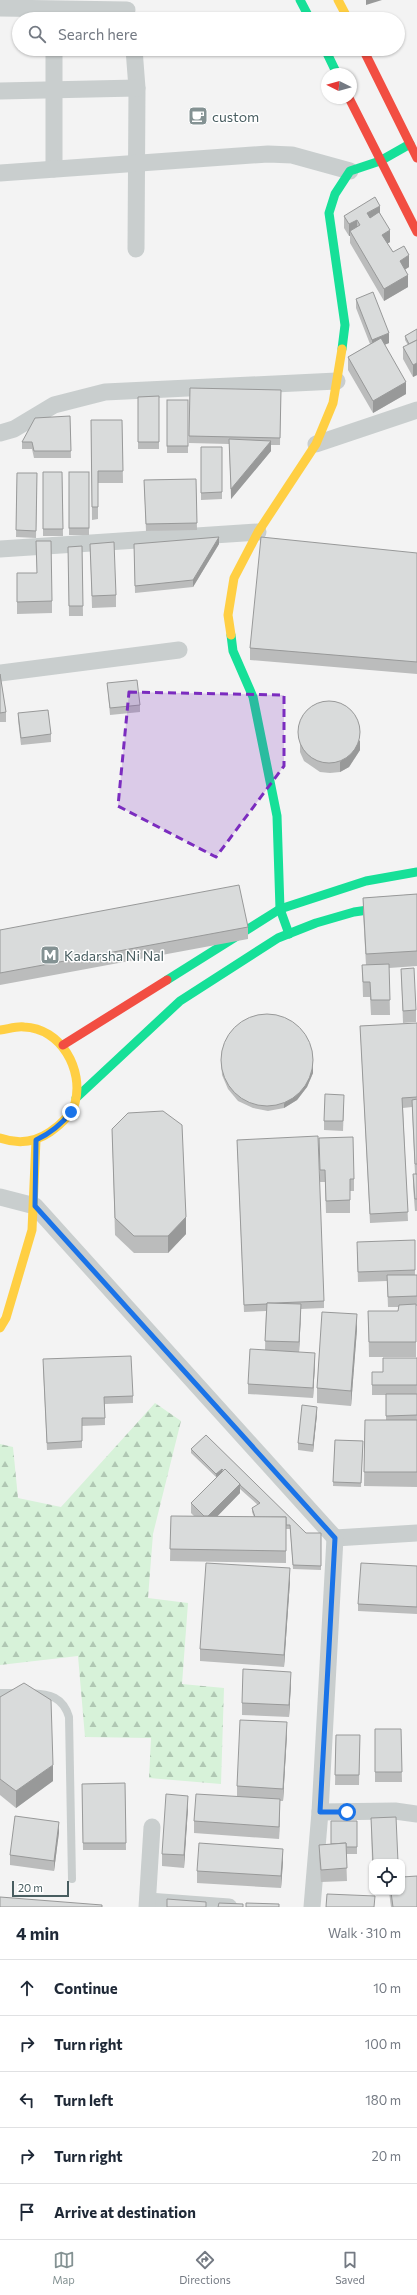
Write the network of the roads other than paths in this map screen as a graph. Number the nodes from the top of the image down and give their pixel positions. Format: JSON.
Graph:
{"nodes":[{"id":1,"x":300,"y":0,"type":"edge"},
{"id":2,"x":338,"y":0,"type":"edge"},
{"id":3,"x":0,"y":8,"type":"edge"},
{"id":4,"x":54,"y":9,"type":"edge"},
{"id":5,"x":127,"y":10,"type":"edge"},
{"id":6,"x":306,"y":12,"type":"edge"},
{"id":7,"x":344,"y":12,"type":"edge"},
{"id":8,"x":54,"y":56,"type":"edge"},
{"id":9,"x":134,"y":56,"type":"edge"},
{"id":10,"x":328,"y":56,"type":"edge"},
{"id":11,"x":366,"y":56,"type":"edge"},
{"id":12,"x":334,"y":68,"type":"edge"},
{"id":13,"x":136,"y":88,"type":"junction"},
{"id":14,"x":54,"y":90,"type":"junction"},
{"id":15,"x":0,"y":91,"type":"edge"},
{"id":16,"x":352,"y":104,"type":"edge"},
{"id":17,"x":410,"y":144,"type":"junction"},
{"id":18,"x":417,"y":158,"type":"edge"},
{"id":19,"x":380,"y":161,"type":"junction"},
{"id":20,"x":136,"y":163,"type":"junction"},
{"id":21,"x":54,"y":169,"type":"junction"},
{"id":22,"x":350,"y":171,"type":"junction"},
{"id":23,"x":0,"y":173,"type":"edge"},
{"id":24,"x":417,"y":232,"type":"edge"},
{"id":25,"x":136,"y":249,"type":"dead end"},
{"id":26,"x":337,"y":381,"type":"junction"},
{"id":27,"x":417,"y":410,"type":"edge"},
{"id":28,"x":0,"y":433,"type":"edge"},
{"id":29,"x":316,"y":444,"type":"junction"},
{"id":30,"x":258,"y":532,"type":"junction"},
{"id":31,"x":0,"y":549,"type":"edge"},
{"id":32,"x":179,"y":650,"type":"dead end"},
{"id":33,"x":0,"y":673,"type":"edge"},
{"id":34,"x":417,"y":872,"type":"edge"},
{"id":35,"x":417,"y":903,"type":"edge"},
{"id":36,"x":280,"y":909,"type":"junction"},
{"id":37,"x":289,"y":934,"type":"junction"},
{"id":38,"x":0,"y":1030,"type":"edge"},
{"id":39,"x":63,"y":1045,"type":"junction"},
{"id":40,"x":76,"y":1098,"type":"junction"},
{"id":41,"x":0,"y":1138,"type":"edge"},
{"id":42,"x":36,"y":1140,"type":"junction"},
{"id":43,"x":0,"y":1197,"type":"edge"},
{"id":44,"x":35,"y":1206,"type":"junction"},
{"id":45,"x":0,"y":1328,"type":"edge"},
{"id":46,"x":417,"y":1533,"type":"edge"},
{"id":47,"x":335,"y":1538,"type":"junction"},
{"id":48,"x":0,"y":1693,"type":"edge"},
{"id":49,"x":320,"y":1812,"type":"junction"},
{"id":50,"x":417,"y":1814,"type":"edge"},
{"id":51,"x":152,"y":1827,"type":"dead end"},
{"id":52,"x":72,"y":1879,"type":"dead end"},
{"id":53,"x":148,"y":1904,"type":"edge"},
{"id":54,"x":229,"y":1907,"type":"edge"},
{"id":55,"x":312,"y":1907,"type":"edge"}],
"edges":[{"from":1,"to":6,"type":"street"},
{"from":2,"to":7,"type":"street"},
{"from":3,"to":4,"type":"street"},
{"from":4,"to":5,"type":"street"},
{"from":8,"to":14,"type":"street"},
{"from":9,"to":13,"type":"street"},
{"from":10,"to":12,"type":"street"},
{"from":11,"to":17,"type":"street"},
{"from":13,"to":14,"type":"street"},
{"from":13,"to":20,"type":"street"},
{"from":14,"to":15,"type":"street"},
{"from":14,"to":21,"type":"street"},
{"from":16,"to":19,"type":"street"},
{"from":17,"to":18,"type":"street"},
{"from":17,"to":19,"type":"street"},
{"from":19,"to":22,"type":"street"},
{"from":19,"to":24,"type":"street"},
{"from":20,"to":21,"type":"street"},
{"from":20,"to":22,"type":"street"},
{"from":20,"to":25,"type":"street"},
{"from":21,"to":23,"type":"street"},
{"from":22,"to":26,"type":"street"},
{"from":26,"to":28,"type":"street"},
{"from":26,"to":29,"type":"street"},
{"from":27,"to":29,"type":"street"},
{"from":29,"to":30,"type":"street"},
{"from":30,"to":31,"type":"street"},
{"from":30,"to":36,"type":"street"},
{"from":32,"to":33,"type":"street"},
{"from":34,"to":36,"type":"street"},
{"from":35,"to":37,"type":"street"},
{"from":36,"to":37,"type":"street"},
{"from":36,"to":39,"type":"street"},
{"from":37,"to":40,"type":"street"},
{"from":38,"to":39,"type":"street"},
{"from":39,"to":40,"type":"street"},
{"from":40,"to":42,"type":"street"},
{"from":41,"to":42,"type":"street"},
{"from":42,"to":44,"type":"street"},
{"from":43,"to":44,"type":"street"},
{"from":44,"to":45,"type":"street"},
{"from":44,"to":47,"type":"street"},
{"from":46,"to":47,"type":"street"},
{"from":47,"to":49,"type":"street"},
{"from":48,"to":52,"type":"lane"},
{"from":49,"to":50,"type":"street"},
{"from":49,"to":55,"type":"street"},
{"from":51,"to":53,"type":"street"},
{"from":53,"to":54,"type":"street"}]}
